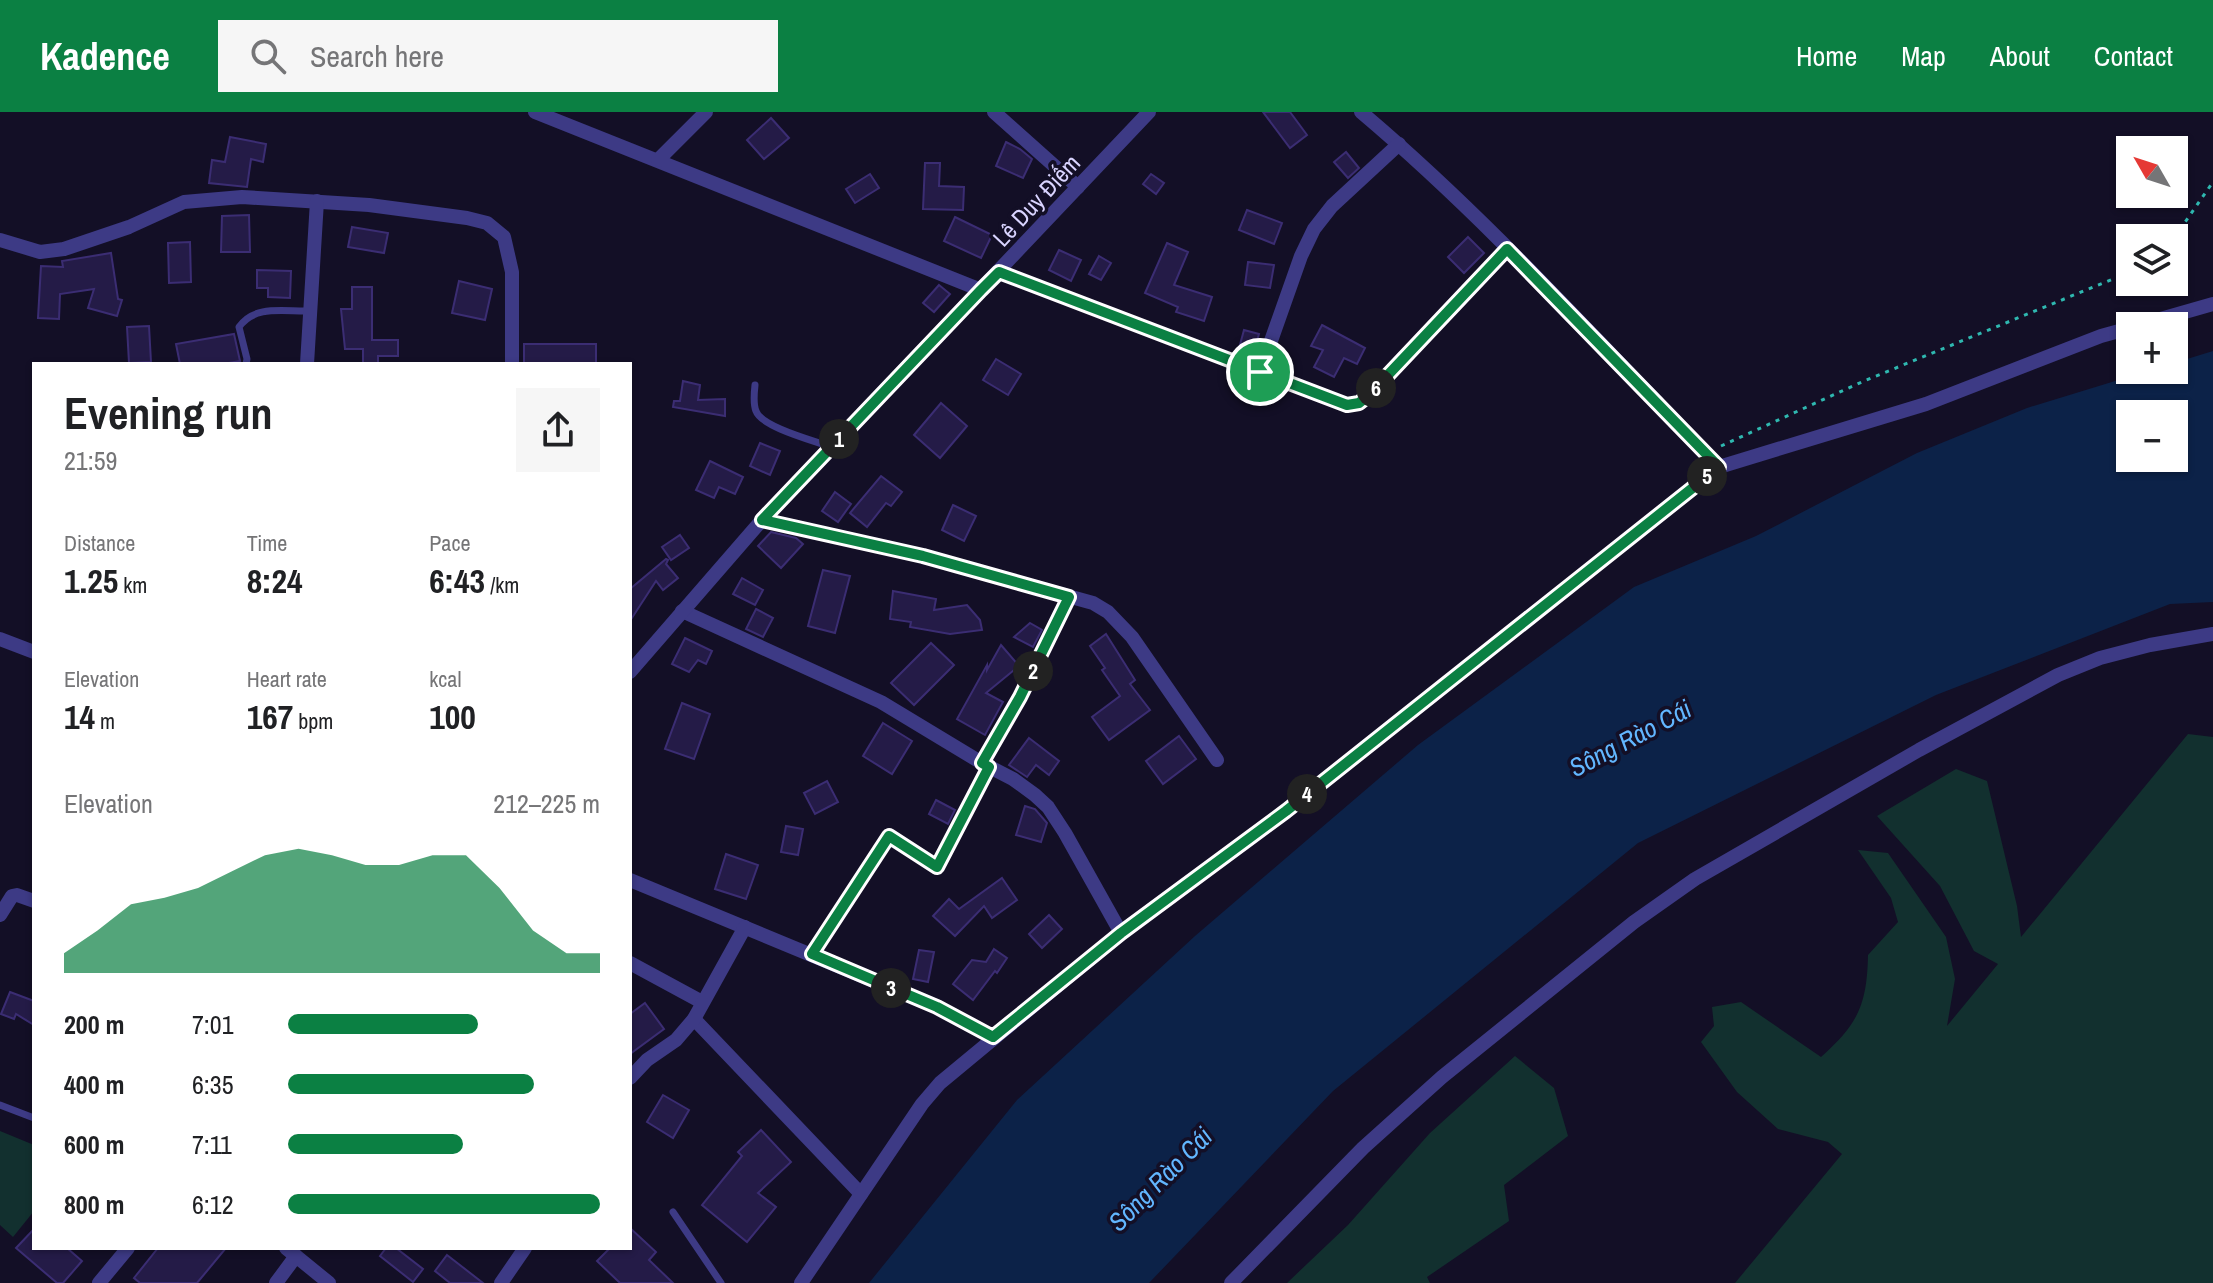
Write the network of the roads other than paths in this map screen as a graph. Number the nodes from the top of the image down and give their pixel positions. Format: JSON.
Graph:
{"nodes":[{"id":1,"x":535,"y":112,"type":"edge"},
{"id":2,"x":706,"y":112,"type":"edge"},
{"id":3,"x":994,"y":112,"type":"edge"},
{"id":4,"x":1149,"y":112,"type":"edge"},
{"id":5,"x":1361,"y":112,"type":"edge"},
{"id":6,"x":1399,"y":144,"type":"junction"},
{"id":7,"x":658,"y":160,"type":"junction"},
{"id":8,"x":1078,"y":187,"type":"junction"},
{"id":9,"x":317,"y":201,"type":"junction"},
{"id":10,"x":0,"y":240,"type":"edge"},
{"id":11,"x":1507,"y":249,"type":"junction"},
{"id":12,"x":999,"y":272,"type":"junction"},
{"id":13,"x":981,"y":290,"type":"junction"},
{"id":14,"x":2213,"y":304,"type":"edge"},
{"id":15,"x":310,"y":311,"type":"junction"},
{"id":16,"x":2185,"y":312,"type":"edge"},
{"id":17,"x":2116,"y":332,"type":"edge"},
{"id":18,"x":246,"y":362,"type":"edge"},
{"id":19,"x":307,"y":362,"type":"edge"},
{"id":20,"x":512,"y":362,"type":"edge"},
{"id":21,"x":1260,"y":372,"type":"junction"},
{"id":22,"x":755,"y":385,"type":"dead end"},
{"id":23,"x":831,"y":447,"type":"junction"},
{"id":24,"x":1719,"y":467,"type":"junction"},
{"id":25,"x":762,"y":520,"type":"junction"},
{"id":26,"x":1069,"y":597,"type":"junction"},
{"id":27,"x":682,"y":611,"type":"junction"},
{"id":28,"x":2213,"y":634,"type":"edge"},
{"id":29,"x":0,"y":639,"type":"edge"},
{"id":30,"x":32,"y":651,"type":"edge"},
{"id":31,"x":632,"y":670,"type":"edge"},
{"id":32,"x":1217,"y":760,"type":"dead end"},
{"id":33,"x":986,"y":765,"type":"junction"},
{"id":34,"x":632,"y":881,"type":"edge"},
{"id":35,"x":32,"y":900,"type":"edge"},
{"id":36,"x":0,"y":915,"type":"edge"},
{"id":37,"x":745,"y":927,"type":"junction"},
{"id":38,"x":1121,"y":933,"type":"junction"},
{"id":39,"x":812,"y":954,"type":"junction"},
{"id":40,"x":632,"y":964,"type":"edge"},
{"id":41,"x":702,"y":1002,"type":"junction"},
{"id":42,"x":694,"y":1019,"type":"junction"},
{"id":43,"x":993,"y":1037,"type":"junction"},
{"id":44,"x":632,"y":1076,"type":"edge"},
{"id":45,"x":0,"y":1105,"type":"edge"},
{"id":46,"x":32,"y":1117,"type":"edge"},
{"id":47,"x":861,"y":1194,"type":"junction"},
{"id":48,"x":673,"y":1212,"type":"dead end"},
{"id":49,"x":126,"y":1250,"type":"edge"},
{"id":50,"x":524,"y":1250,"type":"edge"},
{"id":51,"x":291,"y":1252,"type":"edge"},
{"id":52,"x":99,"y":1283,"type":"edge"},
{"id":53,"x":276,"y":1283,"type":"edge"},
{"id":54,"x":329,"y":1283,"type":"edge"},
{"id":55,"x":501,"y":1283,"type":"edge"},
{"id":56,"x":721,"y":1283,"type":"edge"},
{"id":57,"x":801,"y":1283,"type":"edge"},
{"id":58,"x":1231,"y":1283,"type":"edge"}],
"edges":[{"from":1,"to":7,"type":"street"},
{"from":2,"to":7,"type":"street"},
{"from":3,"to":8,"type":"street"},
{"from":4,"to":8,"type":"street","name":"Lê Duy Điếm"},
{"from":5,"to":6,"type":"street"},
{"from":6,"to":11,"type":"street"},
{"from":6,"to":21,"type":"street"},
{"from":7,"to":13,"type":"street"},
{"from":8,"to":12,"type":"street","name":"Lê Duy Điếm"},
{"from":9,"to":10,"type":"street"},
{"from":9,"to":15,"type":"street"},
{"from":9,"to":20,"type":"street"},
{"from":11,"to":21,"type":"street"},
{"from":11,"to":24,"type":"street"},
{"from":12,"to":13,"type":"street","name":"Lê Duy Điếm"},
{"from":12,"to":21,"type":"street"},
{"from":13,"to":23,"type":"street","name":"Lê Duy Điếm"},
{"from":14,"to":16,"type":"street"},
{"from":15,"to":18,"type":"lane"},
{"from":15,"to":19,"type":"street"},
{"from":17,"to":24,"type":"street"},
{"from":22,"to":23,"type":"lane"},
{"from":23,"to":25,"type":"street","name":"Lê Duy Điếm"},
{"from":24,"to":38,"type":"street"},
{"from":25,"to":26,"type":"street"},
{"from":25,"to":27,"type":"street","name":"Lê Duy Điếm"},
{"from":26,"to":32,"type":"street"},
{"from":26,"to":33,"type":"street"},
{"from":27,"to":31,"type":"street","name":"Lê Duy Điếm"},
{"from":27,"to":33,"type":"street"},
{"from":28,"to":58,"type":"street"},
{"from":29,"to":30,"type":"street"},
{"from":33,"to":38,"type":"street"},
{"from":33,"to":39,"type":"lane"},
{"from":34,"to":37,"type":"street"},
{"from":35,"to":36,"type":"street"},
{"from":37,"to":39,"type":"street"},
{"from":37,"to":41,"type":"street"},
{"from":38,"to":43,"type":"street"},
{"from":39,"to":43,"type":"street"},
{"from":40,"to":41,"type":"street"},
{"from":41,"to":42,"type":"street"},
{"from":42,"to":44,"type":"street"},
{"from":42,"to":47,"type":"street"},
{"from":43,"to":47,"type":"street"},
{"from":45,"to":46,"type":"lane"},
{"from":47,"to":57,"type":"street"},
{"from":48,"to":56,"type":"lane"},
{"from":49,"to":52,"type":"street"},
{"from":50,"to":55,"type":"street"},
{"from":51,"to":53,"type":"street"},
{"from":51,"to":54,"type":"street"}]}
